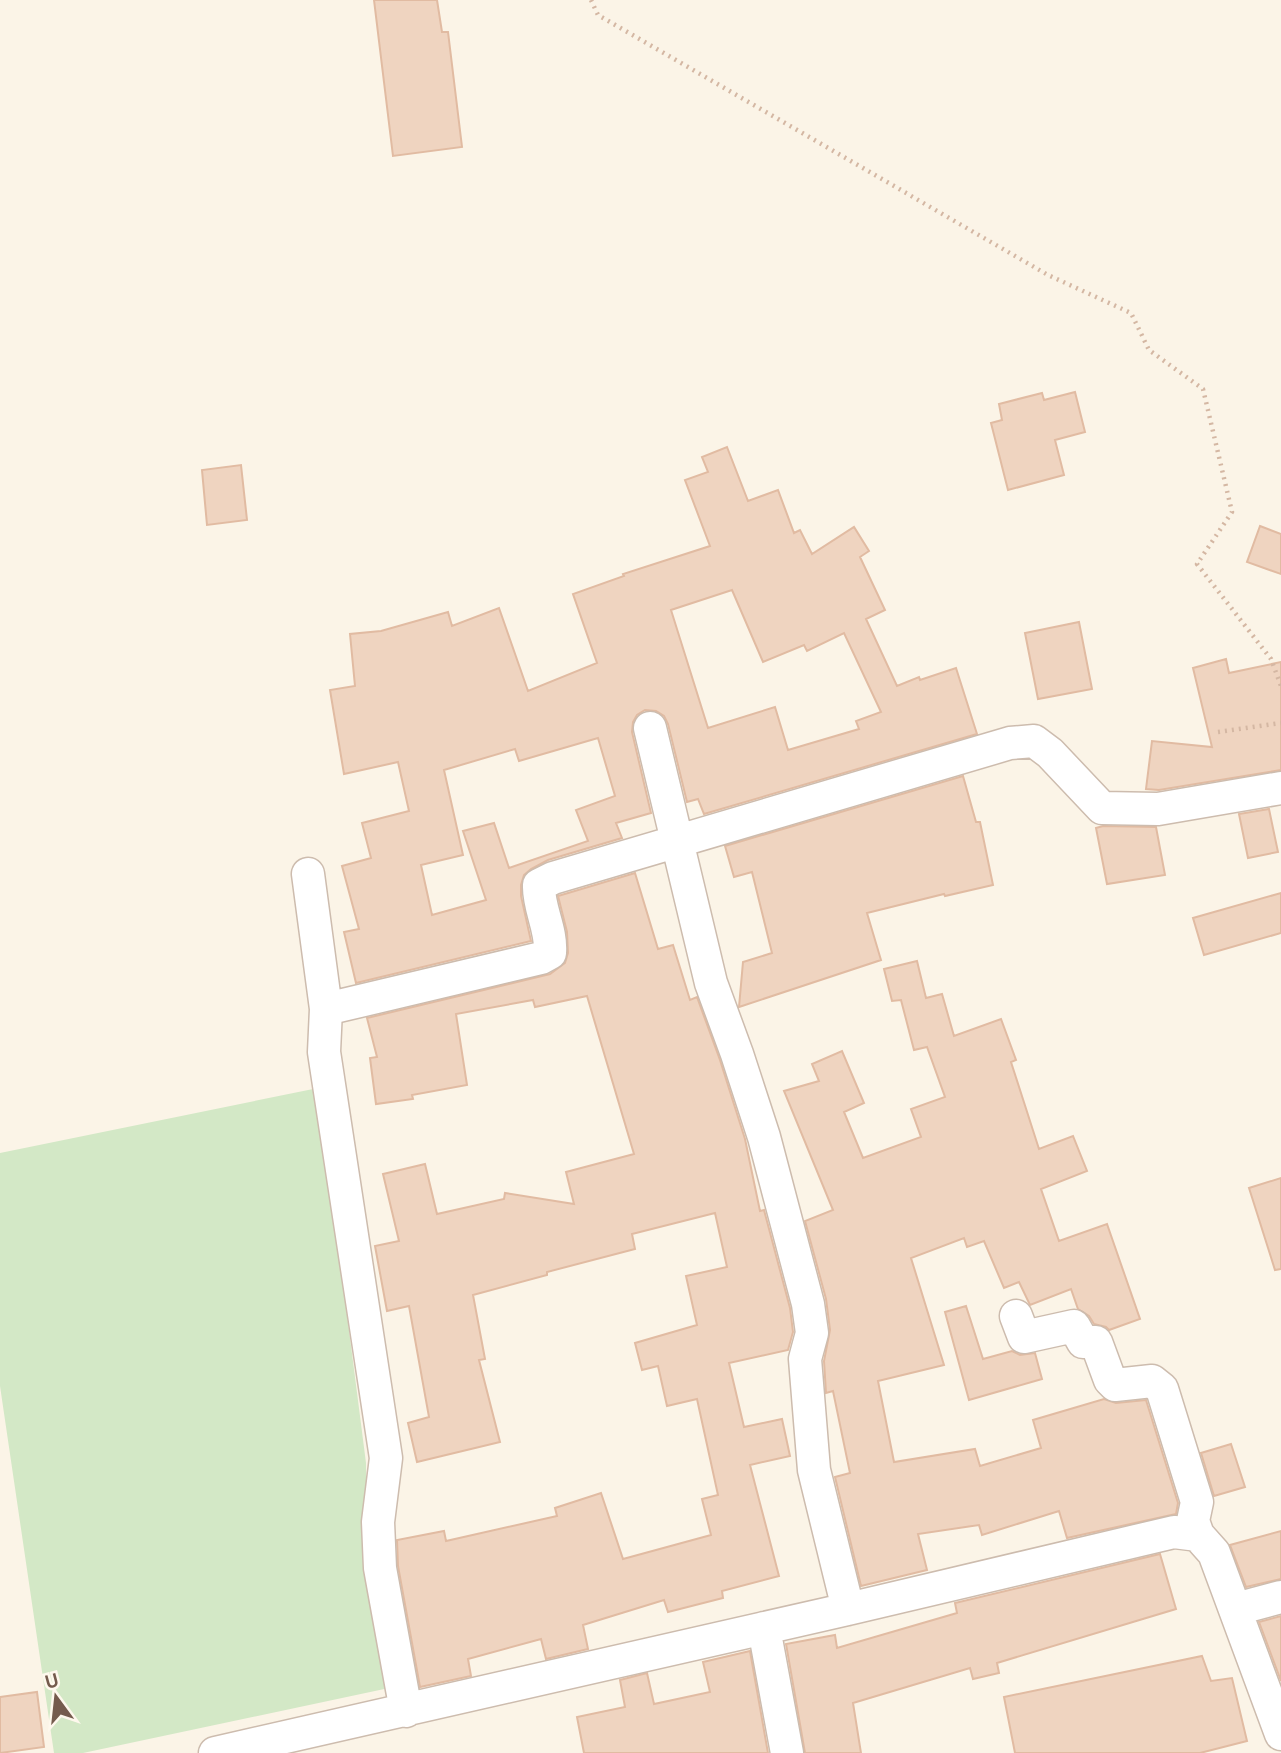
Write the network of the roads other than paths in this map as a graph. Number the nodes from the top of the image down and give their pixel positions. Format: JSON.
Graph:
{"nodes":[{"id":1,"x":650,"y":728,"type":"dead end"},
{"id":2,"x":1281,"y":788,"type":"edge"},
{"id":3,"x":676,"y":841,"type":"junction"},
{"id":4,"x":308,"y":874,"type":"dead end"},
{"id":5,"x":326,"y":1009,"type":"junction"},
{"id":6,"x":1016,"y":1316,"type":"dead end"},
{"id":7,"x":1198,"y":1535,"type":"junction"},
{"id":8,"x":1281,"y":1597,"type":"edge"},
{"id":9,"x":848,"y":1609,"type":"junction"},
{"id":10,"x":1236,"y":1609,"type":"junction"},
{"id":11,"x":764,"y":1628,"type":"junction"},
{"id":12,"x":405,"y":1711,"type":"junction"},
{"id":13,"x":1281,"y":1734,"type":"edge"},
{"id":14,"x":215,"y":1753,"type":"edge"},
{"id":15,"x":787,"y":1753,"type":"edge"}],
"edges":[{"from":1,"to":3,"type":"street"},
{"from":2,"to":3,"type":"street"},
{"from":3,"to":5,"type":"street"},
{"from":3,"to":9,"type":"street"},
{"from":4,"to":5,"type":"street"},
{"from":5,"to":12,"type":"street"},
{"from":6,"to":7,"type":"street"},
{"from":7,"to":9,"type":"street"},
{"from":7,"to":10,"type":"street"},
{"from":8,"to":10,"type":"street"},
{"from":9,"to":11,"type":"street"},
{"from":10,"to":13,"type":"street"},
{"from":11,"to":12,"type":"street"},
{"from":11,"to":15,"type":"street"},
{"from":12,"to":14,"type":"street"}]}
